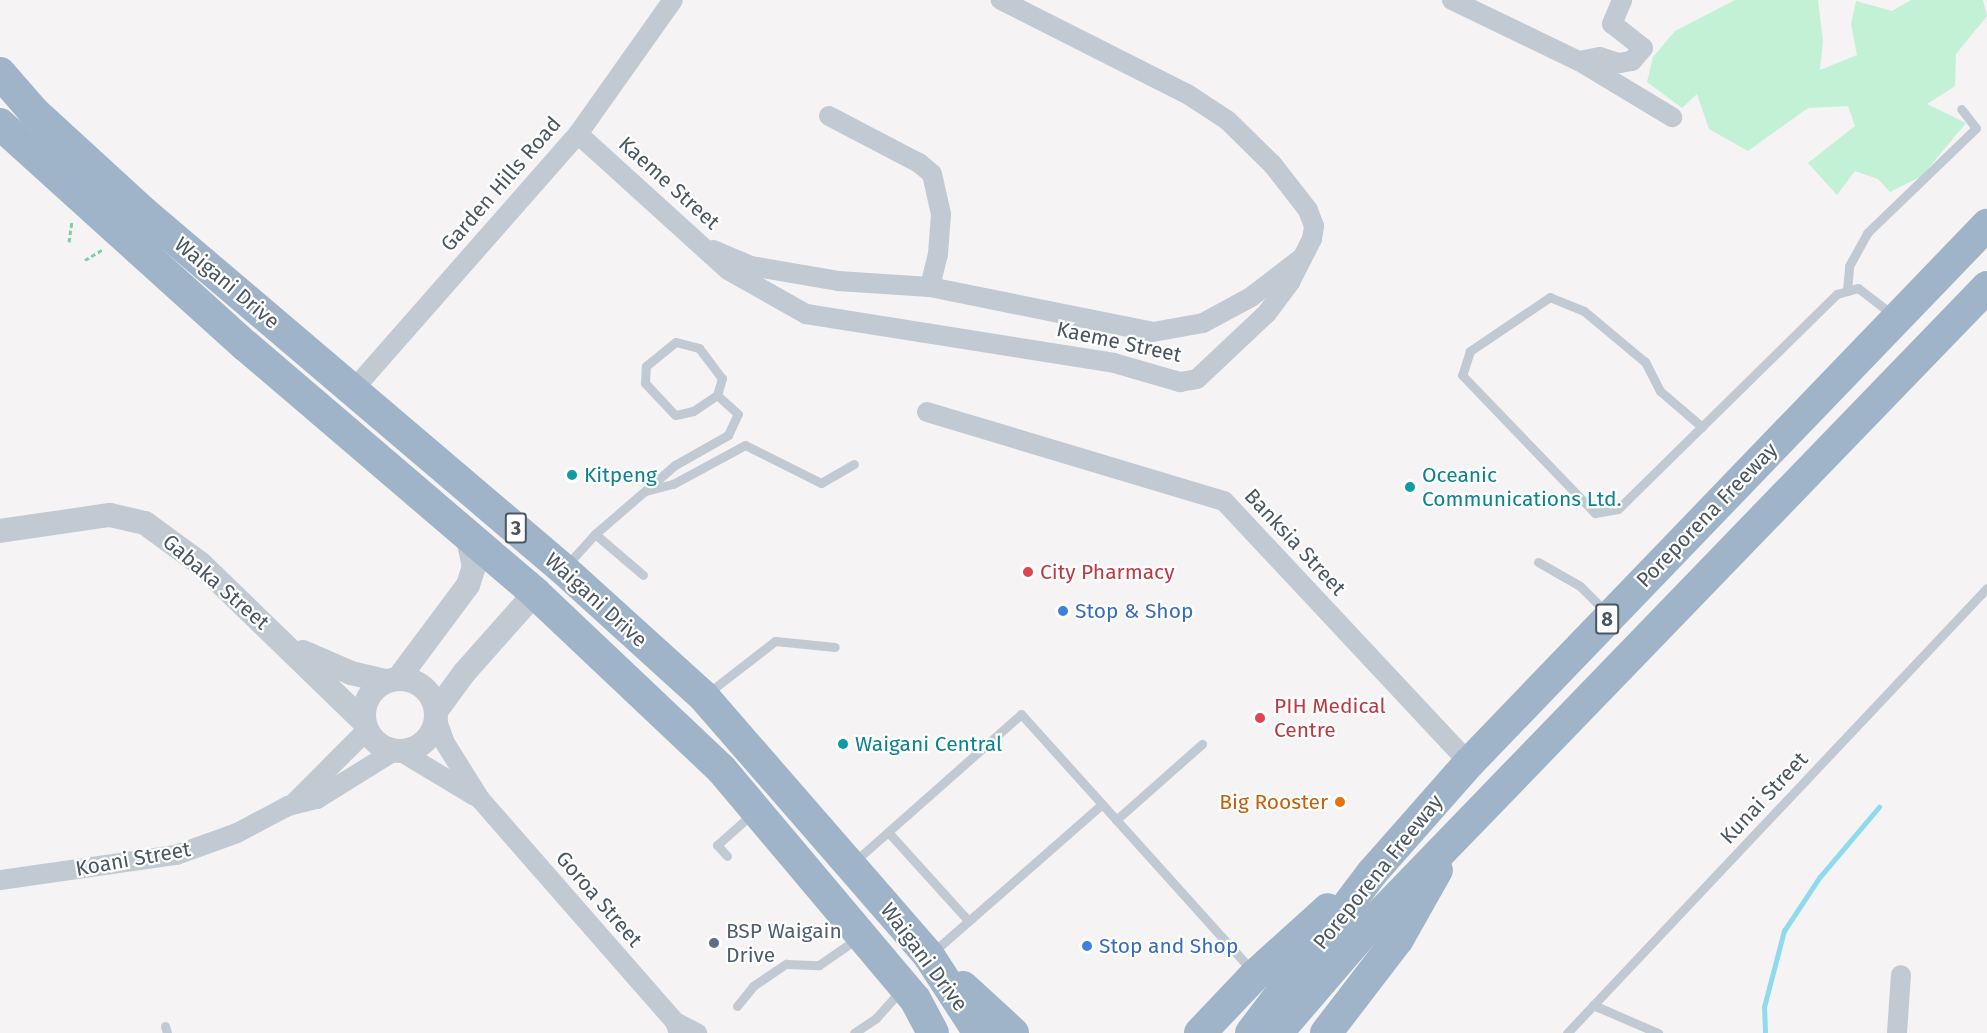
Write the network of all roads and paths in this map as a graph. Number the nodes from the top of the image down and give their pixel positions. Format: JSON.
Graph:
{"nodes":[{"id":1,"x":674,"y":0,"type":"edge"},
{"id":2,"x":1000,"y":0,"type":"edge"},
{"id":3,"x":1452,"y":0,"type":"edge"},
{"id":4,"x":1622,"y":0,"type":"edge"},
{"id":5,"x":1579,"y":62,"type":"junction"},
{"id":6,"x":0,"y":73,"type":"edge"},
{"id":7,"x":1961,"y":109,"type":"dead end"},
{"id":8,"x":829,"y":116,"type":"dead end"},
{"id":9,"x":1672,"y":117,"type":"dead end"},
{"id":10,"x":0,"y":124,"type":"edge"},
{"id":11,"x":578,"y":134,"type":"junction"},
{"id":12,"x":92,"y":207,"type":"junction"},
{"id":13,"x":143,"y":212,"type":"junction"},
{"id":14,"x":1987,"y":225,"type":"edge"},
{"id":15,"x":704,"y":246,"type":"junction"},
{"id":16,"x":1301,"y":258,"type":"junction"},
{"id":17,"x":930,"y":287,"type":"junction"},
{"id":18,"x":1987,"y":287,"type":"edge"},
{"id":19,"x":1846,"y":291,"type":"junction"},
{"id":20,"x":1898,"y":318,"type":"junction"},
{"id":21,"x":246,"y":346,"type":"junction"},
{"id":22,"x":353,"y":390,"type":"junction"},
{"id":23,"x":717,"y":395,"type":"junction"},
{"id":24,"x":927,"y":412,"type":"dead end"},
{"id":25,"x":1702,"y":427,"type":"junction"},
{"id":26,"x":440,"y":463,"type":"junction"},
{"id":27,"x":854,"y":464,"type":"dead end"},
{"id":28,"x":640,"y":493,"type":"junction"},
{"id":29,"x":0,"y":531,"type":"edge"},
{"id":30,"x":467,"y":534,"type":"junction"},
{"id":31,"x":595,"y":534,"type":"junction"},
{"id":32,"x":1538,"y":562,"type":"dead end"},
{"id":33,"x":563,"y":569,"type":"junction"},
{"id":34,"x":643,"y":575,"type":"dead end"},
{"id":35,"x":1987,"y":588,"type":"edge"},
{"id":36,"x":535,"y":593,"type":"junction"},
{"id":37,"x":1610,"y":616,"type":"junction"},
{"id":38,"x":287,"y":645,"type":"junction"},
{"id":39,"x":835,"y":647,"type":"dead end"},
{"id":40,"x":392,"y":680,"type":"junction"},
{"id":41,"x":704,"y":697,"type":"junction"},
{"id":42,"x":437,"y":716,"type":"junction"},
{"id":43,"x":365,"y":726,"type":"junction"},
{"id":44,"x":1202,"y":744,"type":"dead end"},
{"id":45,"x":397,"y":751,"type":"junction"},
{"id":46,"x":1469,"y":763,"type":"junction"},
{"id":47,"x":480,"y":799,"type":"junction"},
{"id":48,"x":293,"y":804,"type":"junction"},
{"id":49,"x":1102,"y":804,"type":"junction"},
{"id":50,"x":756,"y":810,"type":"junction"},
{"id":51,"x":1116,"y":820,"type":"junction"},
{"id":52,"x":888,"y":832,"type":"junction"},
{"id":53,"x":1449,"y":844,"type":"junction"},
{"id":54,"x":727,"y":856,"type":"dead end"},
{"id":55,"x":852,"y":865,"type":"junction"},
{"id":56,"x":1372,"y":873,"type":"junction"},
{"id":57,"x":0,"y":880,"type":"edge"},
{"id":58,"x":967,"y":919,"type":"junction"},
{"id":59,"x":862,"y":935,"type":"junction"},
{"id":60,"x":929,"y":956,"type":"junction"},
{"id":61,"x":1255,"y":975,"type":"junction"},
{"id":62,"x":1901,"y":975,"type":"dead end"},
{"id":63,"x":904,"y":987,"type":"junction"},
{"id":64,"x":1593,"y":1005,"type":"junction"},
{"id":65,"x":737,"y":1006,"type":"dead end"},
{"id":66,"x":677,"y":1028,"type":"edge"},
{"id":67,"x":697,"y":1033,"type":"edge"},
{"id":68,"x":854,"y":1033,"type":"edge"},
{"id":69,"x":933,"y":1033,"type":"edge"},
{"id":70,"x":979,"y":1033,"type":"edge"},
{"id":71,"x":1013,"y":1033,"type":"edge"},
{"id":72,"x":1200,"y":1033,"type":"edge"},
{"id":73,"x":1251,"y":1033,"type":"edge"},
{"id":74,"x":1277,"y":1033,"type":"edge"},
{"id":75,"x":1326,"y":1033,"type":"edge"},
{"id":76,"x":1567,"y":1033,"type":"edge"},
{"id":77,"x":1658,"y":1033,"type":"edge"},
{"id":78,"x":1898,"y":1033,"type":"edge"}],
"edges":[{"from":1,"to":11,"type":"street","name":"Garden Hills Road"},
{"from":2,"to":16,"type":"street","name":"Kaeme Street"},
{"from":3,"to":5,"type":"street"},
{"from":4,"to":5,"type":"street"},
{"from":5,"to":9,"type":"street"},
{"from":6,"to":12,"type":"highway"},
{"from":6,"to":13,"type":"highway","name":"Waigani Drive","number":"3"},
{"from":7,"to":19,"type":"lane"},
{"from":8,"to":17,"type":"street"},
{"from":10,"to":12,"type":"highway","name":"Waigani Drive","number":"3"},
{"from":11,"to":15,"type":"street","name":"Kaeme Street"},
{"from":11,"to":22,"type":"street","name":"Garden Hills Road"},
{"from":12,"to":21,"type":"highway","name":"Waigani Drive","number":"3"},
{"from":13,"to":21,"type":"highway"},
{"from":13,"to":22,"type":"highway","name":"Waigani Drive","number":"3"},
{"from":14,"to":20,"type":"highway","name":"Poreporena Freeway","number":"8"},
{"from":15,"to":16,"type":"street","name":"Kaeme Street"},
{"from":15,"to":17,"type":"street"},
{"from":16,"to":17,"type":"street"},
{"from":18,"to":53,"type":"highway","name":"Poreporena Freeway","number":"8"},
{"from":19,"to":20,"type":"lane"},
{"from":19,"to":25,"type":"lane"},
{"from":20,"to":37,"type":"highway","name":"Poreporena Freeway","number":"8"},
{"from":21,"to":30,"type":"highway","name":"Waigani Drive","number":"3"},
{"from":22,"to":26,"type":"highway","name":"Waigani Drive","number":"3"},
{"from":23,"to":23,"type":"lane"},
{"from":23,"to":28,"type":"lane"},
{"from":24,"to":46,"type":"street","name":"Banksia Street"},
{"from":25,"to":25,"type":"lane"},
{"from":26,"to":33,"type":"highway","name":"Waigani Drive","number":"3"},
{"from":26,"to":36,"type":"highway"},
{"from":27,"to":28,"type":"lane"},
{"from":28,"to":31,"type":"lane"},
{"from":29,"to":38,"type":"street","name":"Gabaka Street"},
{"from":30,"to":36,"type":"highway","name":"Waigani Drive","number":"3"},
{"from":30,"to":40,"type":"street"},
{"from":31,"to":33,"type":"lane"},
{"from":31,"to":34,"type":"lane"},
{"from":32,"to":37,"type":"lane"},
{"from":33,"to":41,"type":"highway","name":"Waigani Drive","number":"3"},
{"from":35,"to":64,"type":"lane","name":"Kunai Street"},
{"from":36,"to":42,"type":"street"},
{"from":36,"to":50,"type":"highway","name":"Waigani Drive","number":"3"},
{"from":37,"to":46,"type":"highway","name":"Poreporena Freeway","number":"8"},
{"from":38,"to":40,"type":"street","name":"Gabaka Street"},
{"from":38,"to":43,"type":"street","name":"Gabaka Street"},
{"from":39,"to":41,"type":"lane"},
{"from":40,"to":42,"type":"street"},
{"from":40,"to":43,"type":"street"},
{"from":41,"to":55,"type":"highway","name":"Waigani Drive","number":"3"},
{"from":42,"to":45,"type":"street"},
{"from":42,"to":47,"type":"street","name":"Goroa Street"},
{"from":43,"to":45,"type":"street"},
{"from":43,"to":48,"type":"street","name":"Koani Street"},
{"from":44,"to":51,"type":"lane"},
{"from":45,"to":47,"type":"street","name":"Goroa Street"},
{"from":45,"to":48,"type":"street","name":"Koani Street"},
{"from":46,"to":56,"type":"highway","name":"Poreporena Freeway","number":"8"},
{"from":47,"to":66,"type":"street","name":"Goroa Street"},
{"from":48,"to":57,"type":"street","name":"Koani Street"},
{"from":49,"to":51,"type":"lane"},
{"from":49,"to":52,"type":"lane"},
{"from":49,"to":58,"type":"lane"},
{"from":50,"to":54,"type":"lane"},
{"from":50,"to":59,"type":"highway","name":"Waigani Drive","number":"3"},
{"from":51,"to":61,"type":"lane"},
{"from":52,"to":55,"type":"lane"},
{"from":52,"to":58,"type":"lane"},
{"from":53,"to":74,"type":"highway","name":"Poreporena Freeway","number":"8"},
{"from":53,"to":75,"type":"highway"},
{"from":55,"to":60,"type":"highway","name":"Waigani Drive","number":"3"},
{"from":56,"to":61,"type":"highway"},
{"from":56,"to":73,"type":"highway","name":"Poreporena Freeway","number":"8"},
{"from":58,"to":60,"type":"lane"},
{"from":59,"to":63,"type":"highway","name":"Waigani Drive","number":"3"},
{"from":59,"to":65,"type":"lane"},
{"from":60,"to":70,"type":"highway","name":"Waigani Drive","number":"3"},
{"from":60,"to":71,"type":"highway"},
{"from":61,"to":72,"type":"highway"},
{"from":62,"to":78,"type":"street"},
{"from":63,"to":68,"type":"lane"},
{"from":63,"to":69,"type":"highway","name":"Waigani Drive","number":"3"},
{"from":64,"to":76,"type":"lane","name":"Kunai Street"},
{"from":64,"to":77,"type":"lane"},
{"from":66,"to":67,"type":"street"}]}
